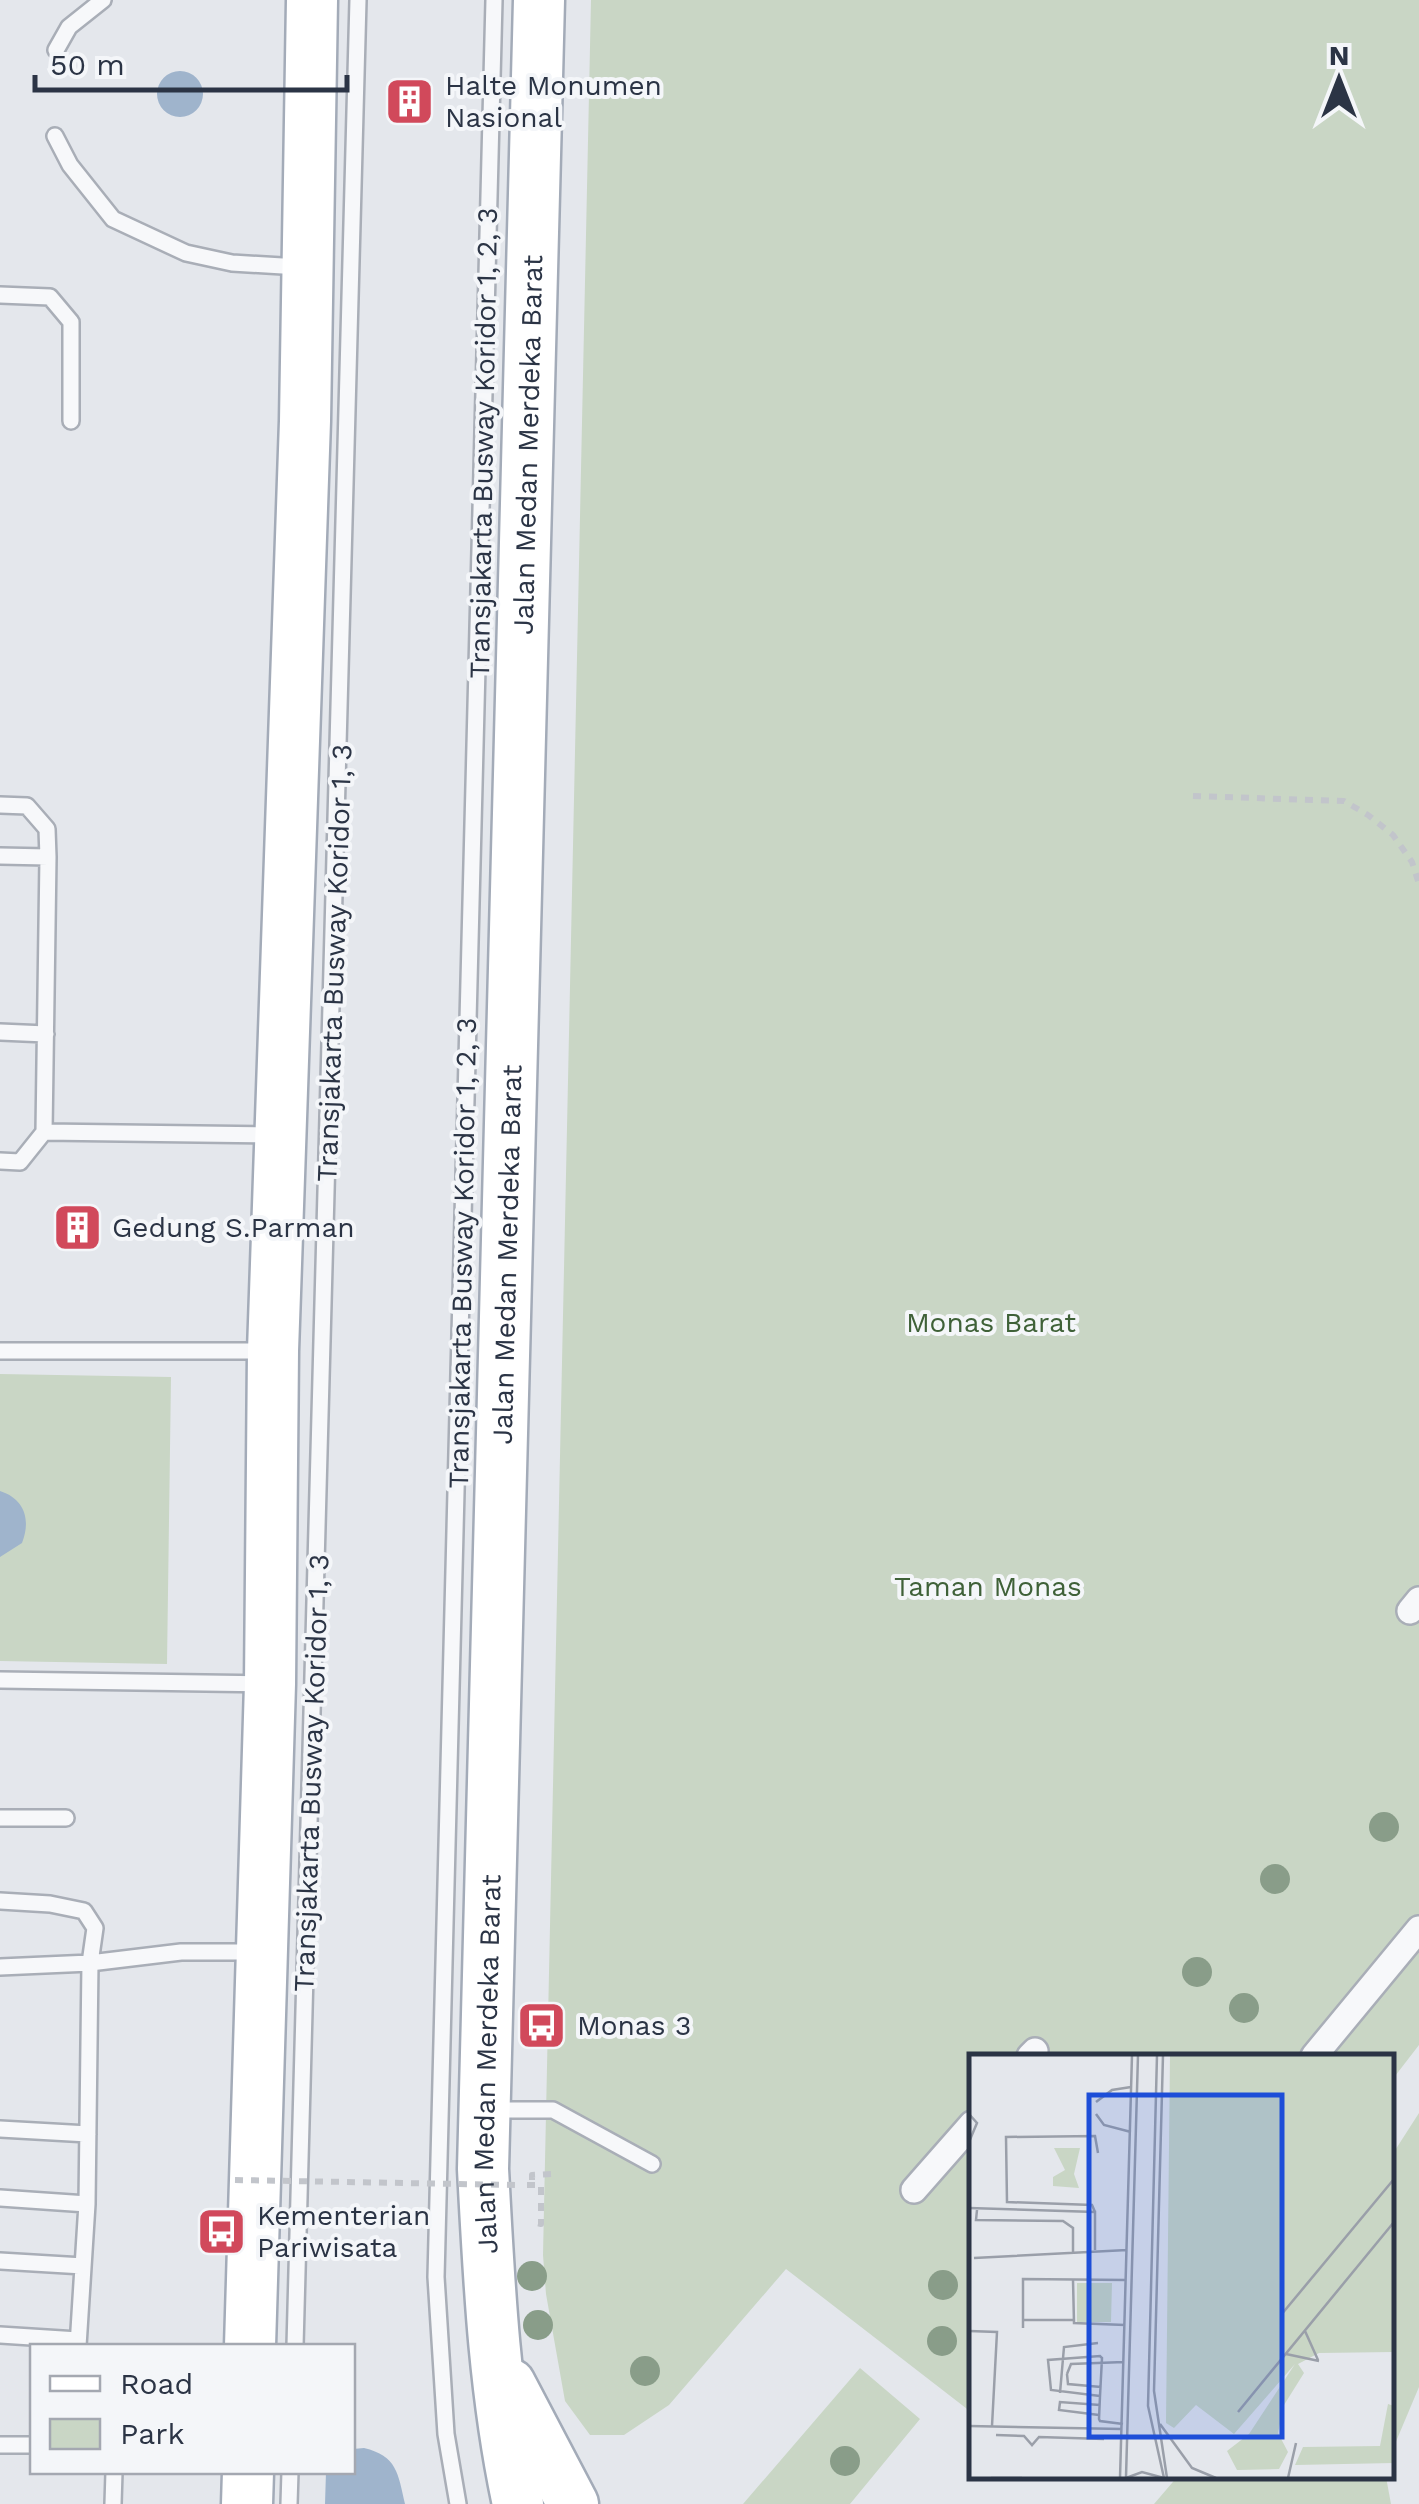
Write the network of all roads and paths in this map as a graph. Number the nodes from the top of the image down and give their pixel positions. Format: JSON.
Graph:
{"nodes":[{"id":1,"x":103,"y":0,"type":"edge"},
{"id":2,"x":312,"y":0,"type":"edge"},
{"id":3,"x":358,"y":0,"type":"edge"},
{"id":4,"x":494,"y":0,"type":"edge"},
{"id":5,"x":539,"y":0,"type":"edge"},
{"id":6,"x":56,"y":50,"type":"dead end"},
{"id":7,"x":55,"y":136,"type":"dead end"},
{"id":8,"x":308,"y":268,"type":"junction"},
{"id":9,"x":0,"y":295,"type":"edge"},
{"id":10,"x":71,"y":421,"type":"dead end"},
{"id":11,"x":1193,"y":796,"type":"dead end"},
{"id":12,"x":0,"y":804,"type":"edge"},
{"id":13,"x":0,"y":856,"type":"edge"},
{"id":14,"x":48,"y":857,"type":"junction"},
{"id":15,"x":1419,"y":884,"type":"edge"},
{"id":16,"x":0,"y":1032,"type":"edge"},
{"id":17,"x":46,"y":1034,"type":"junction"},
{"id":18,"x":44,"y":1132,"type":"junction"},
{"id":19,"x":279,"y":1135,"type":"junction"},
{"id":20,"x":0,"y":1162,"type":"edge"},
{"id":21,"x":0,"y":1350,"type":"edge"},
{"id":22,"x":273,"y":1351,"type":"junction"},
{"id":23,"x":0,"y":1680,"type":"edge"},
{"id":24,"x":270,"y":1684,"type":"junction"},
{"id":25,"x":0,"y":1818,"type":"edge"},
{"id":26,"x":66,"y":1818,"type":"dead end"},
{"id":27,"x":0,"y":1901,"type":"edge"},
{"id":28,"x":1419,"y":1929,"type":"edge"},
{"id":29,"x":260,"y":1952,"type":"junction"},
{"id":30,"x":90,"y":1964,"type":"junction"},
{"id":31,"x":0,"y":1966,"type":"edge"},
{"id":32,"x":1316,"y":2054,"type":"edge"},
{"id":33,"x":484,"y":2110,"type":"junction"},
{"id":34,"x":969,"y":2127,"type":"edge"},
{"id":35,"x":0,"y":2128,"type":"edge"},
{"id":36,"x":88,"y":2134,"type":"junction"},
{"id":37,"x":652,"y":2164,"type":"dead end"},
{"id":38,"x":552,"y":2174,"type":"dead end"},
{"id":39,"x":234,"y":2180,"type":"dead end"},
{"id":40,"x":516,"y":2185,"type":"dead end"},
{"id":41,"x":532,"y":2185,"type":"junction"},
{"id":42,"x":914,"y":2190,"type":"dead end"},
{"id":43,"x":0,"y":2198,"type":"edge"},
{"id":44,"x":87,"y":2204,"type":"junction"},
{"id":45,"x":0,"y":2261,"type":"edge"},
{"id":46,"x":83,"y":2266,"type":"junction"},
{"id":47,"x":0,"y":2335,"type":"edge"},
{"id":48,"x":78,"y":2343,"type":"edge"},
{"id":49,"x":250,"y":2344,"type":"edge"},
{"id":50,"x":295,"y":2344,"type":"edge"},
{"id":51,"x":492,"y":2348,"type":"junction"},
{"id":52,"x":0,"y":2445,"type":"edge"},
{"id":53,"x":30,"y":2445,"type":"edge"},
{"id":54,"x":114,"y":2474,"type":"edge"},
{"id":55,"x":248,"y":2474,"type":"edge"},
{"id":56,"x":290,"y":2474,"type":"edge"},
{"id":57,"x":113,"y":2504,"type":"edge"},
{"id":58,"x":247,"y":2504,"type":"edge"},
{"id":59,"x":289,"y":2504,"type":"edge"},
{"id":60,"x":458,"y":2504,"type":"edge"},
{"id":61,"x":518,"y":2504,"type":"edge"},
{"id":62,"x":573,"y":2504,"type":"edge"}],
"edges":[{"from":1,"to":6,"type":"lane"},
{"from":2,"to":8,"type":"main road"},
{"from":3,"to":50,"type":"lane","name":"Transjakarta Busway Koridor 1, 3"},
{"from":4,"to":60,"type":"lane","name":"Transjakarta Busway Koridor 1, 2, 3"},
{"from":5,"to":33,"type":"main road","name":"Jalan Medan Merdeka Barat"},
{"from":7,"to":8,"type":"lane"},
{"from":8,"to":19,"type":"main road"},
{"from":9,"to":10,"type":"lane"},
{"from":11,"to":15,"type":"path"},
{"from":12,"to":14,"type":"lane"},
{"from":13,"to":14,"type":"lane"},
{"from":14,"to":17,"type":"lane"},
{"from":16,"to":17,"type":"lane"},
{"from":17,"to":18,"type":"lane"},
{"from":18,"to":19,"type":"lane"},
{"from":18,"to":20,"type":"lane"},
{"from":19,"to":22,"type":"main road"},
{"from":21,"to":22,"type":"lane"},
{"from":22,"to":24,"type":"main road"},
{"from":23,"to":24,"type":"lane"},
{"from":24,"to":29,"type":"main road"},
{"from":25,"to":26,"type":"lane"},
{"from":27,"to":30,"type":"lane"},
{"from":28,"to":32,"type":"street"},
{"from":29,"to":30,"type":"lane"},
{"from":29,"to":49,"type":"main road"},
{"from":30,"to":31,"type":"lane"},
{"from":30,"to":36,"type":"lane"},
{"from":33,"to":37,"type":"lane"},
{"from":33,"to":51,"type":"main road","name":"Jalan Medan Merdeka Barat"},
{"from":34,"to":42,"type":"street"},
{"from":35,"to":36,"type":"lane"},
{"from":36,"to":44,"type":"lane"},
{"from":38,"to":41,"type":"path"},
{"from":39,"to":40,"type":"path","bridge":true},
{"from":41,"to":41,"type":"path"},
{"from":43,"to":44,"type":"lane"},
{"from":44,"to":46,"type":"lane"},
{"from":45,"to":46,"type":"lane"},
{"from":46,"to":48,"type":"lane"},
{"from":47,"to":48,"type":"lane"},
{"from":51,"to":61,"type":"main road","name":"Jalan Medan Merdeka Barat"},
{"from":51,"to":62,"type":"main road"},
{"from":52,"to":53,"type":"lane"},
{"from":54,"to":57,"type":"lane"},
{"from":55,"to":58,"type":"main road"},
{"from":56,"to":59,"type":"lane"}]}
